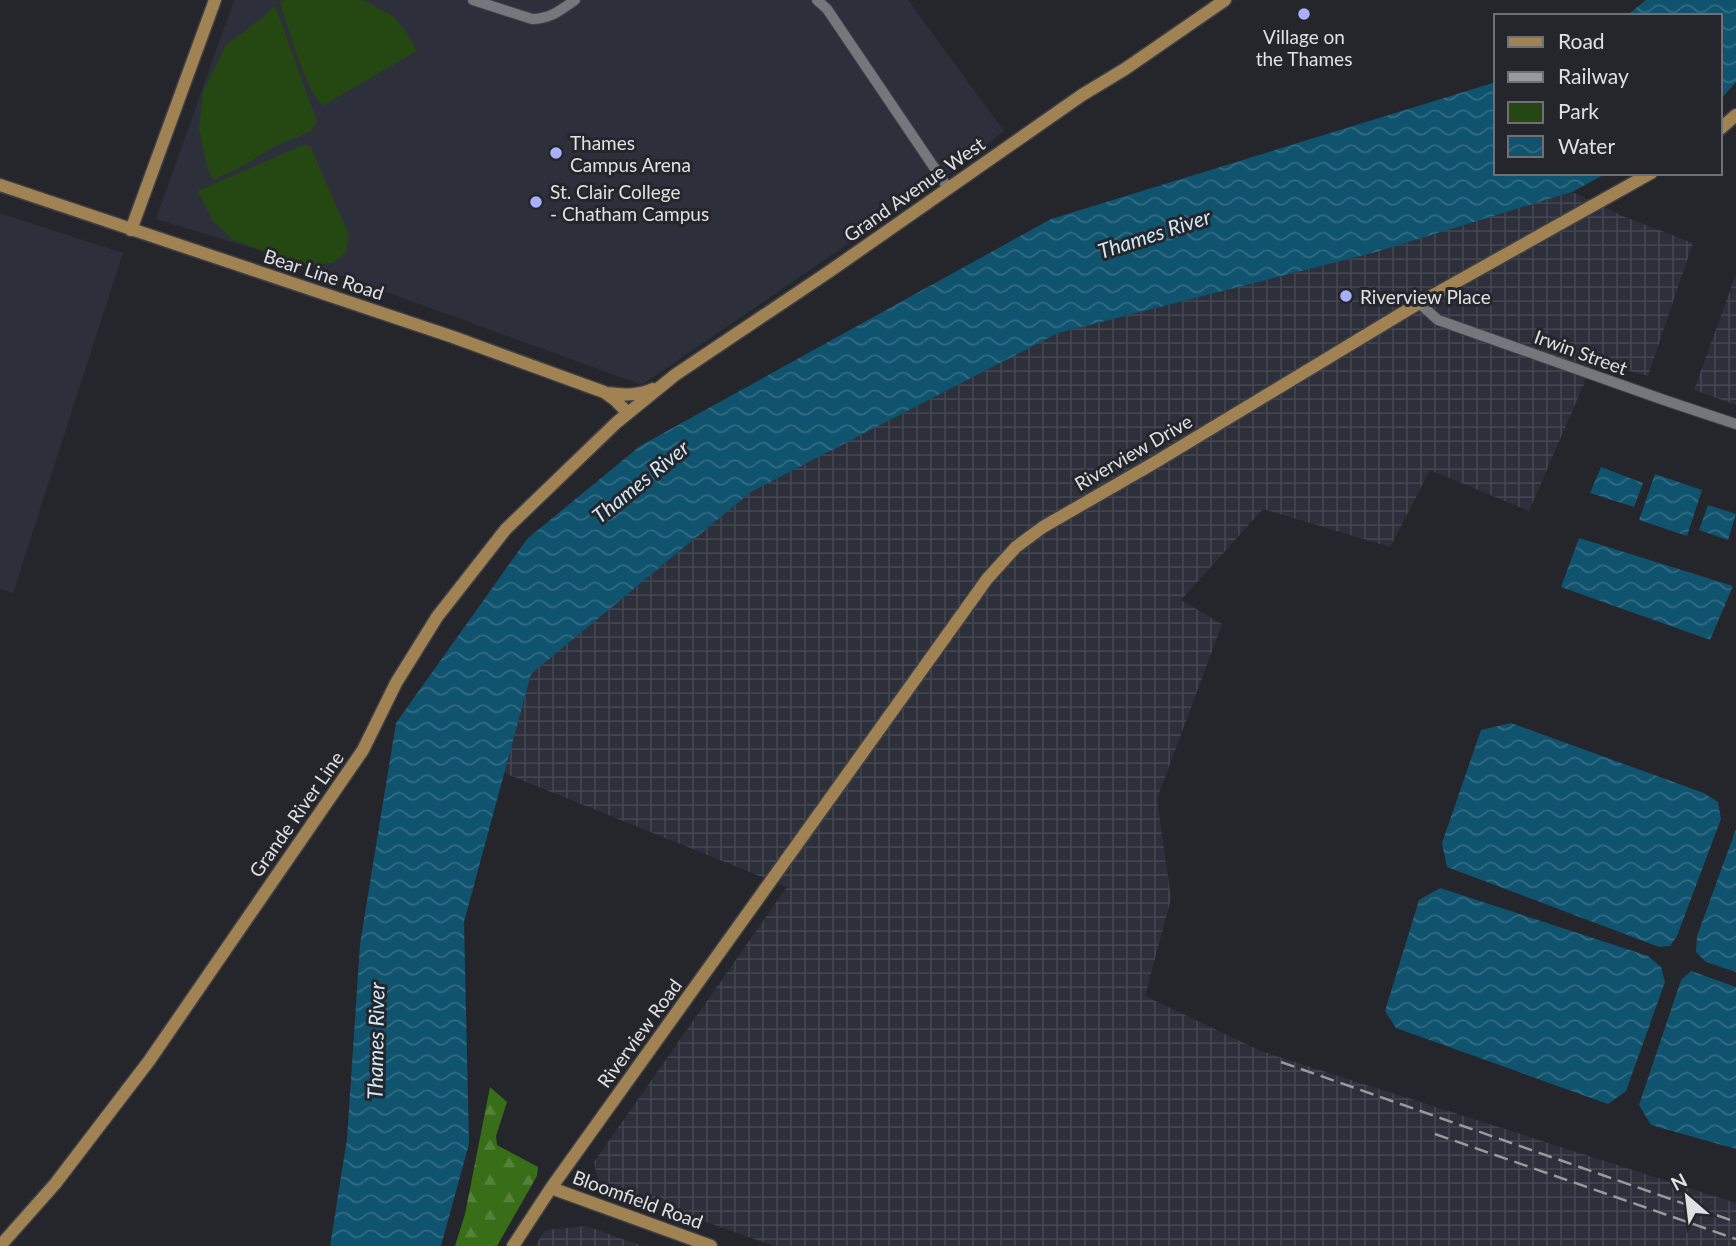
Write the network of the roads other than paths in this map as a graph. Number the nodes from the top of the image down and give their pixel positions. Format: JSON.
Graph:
{"nodes":[{"id":1,"x":215,"y":0,"type":"edge"},
{"id":2,"x":473,"y":0,"type":"edge"},
{"id":3,"x":575,"y":0,"type":"edge"},
{"id":4,"x":817,"y":0,"type":"edge"},
{"id":5,"x":1225,"y":0,"type":"edge"},
{"id":6,"x":1736,"y":115,"type":"edge"},
{"id":7,"x":1722,"y":127,"type":"edge"},
{"id":8,"x":1647,"y":175,"type":"edge"},
{"id":9,"x":0,"y":185,"type":"edge"},
{"id":10,"x":948,"y":188,"type":"junction"},
{"id":11,"x":131,"y":230,"type":"junction"},
{"id":12,"x":1419,"y":303,"type":"junction"},
{"id":13,"x":666,"y":383,"type":"junction"},
{"id":14,"x":604,"y":392,"type":"junction"},
{"id":15,"x":628,"y":412,"type":"junction"},
{"id":16,"x":1736,"y":424,"type":"edge"},
{"id":17,"x":758,"y":900,"type":"joint"},
{"id":18,"x":551,"y":1188,"type":"junction"},
{"id":19,"x":0,"y":1246,"type":"edge"},
{"id":20,"x":513,"y":1246,"type":"edge"},
{"id":21,"x":711,"y":1246,"type":"edge"}],
"edges":[{"from":1,"to":11,"type":"main road"},
{"from":2,"to":3,"type":"street"},
{"from":4,"to":10,"type":"street"},
{"from":5,"to":10,"type":"main road","name":"Grand Avenue West"},
{"from":6,"to":7,"type":"main road"},
{"from":8,"to":12,"type":"main road","name":"Riverview Drive"},
{"from":9,"to":11,"type":"main road","name":"Bear Line Road"},
{"from":10,"to":13,"type":"main road","name":"Grand Avenue West"},
{"from":11,"to":14,"type":"main road","name":"Bear Line Road"},
{"from":12,"to":16,"type":"street","name":"Irwin Street"},
{"from":12,"to":17,"type":"main road","name":"Riverview Drive"},
{"from":13,"to":14,"type":"main road"},
{"from":13,"to":15,"type":"main road","name":"Grand Avenue West"},
{"from":14,"to":15,"type":"main road","name":"Bear Line Road"},
{"from":15,"to":19,"type":"main road","name":"Grande River Line"},
{"from":17,"to":18,"type":"main road","name":"Riverview Road"},
{"from":18,"to":20,"type":"main road","name":"Riverview Road"},
{"from":18,"to":21,"type":"main road","name":"Bloomfield Road"}]}
